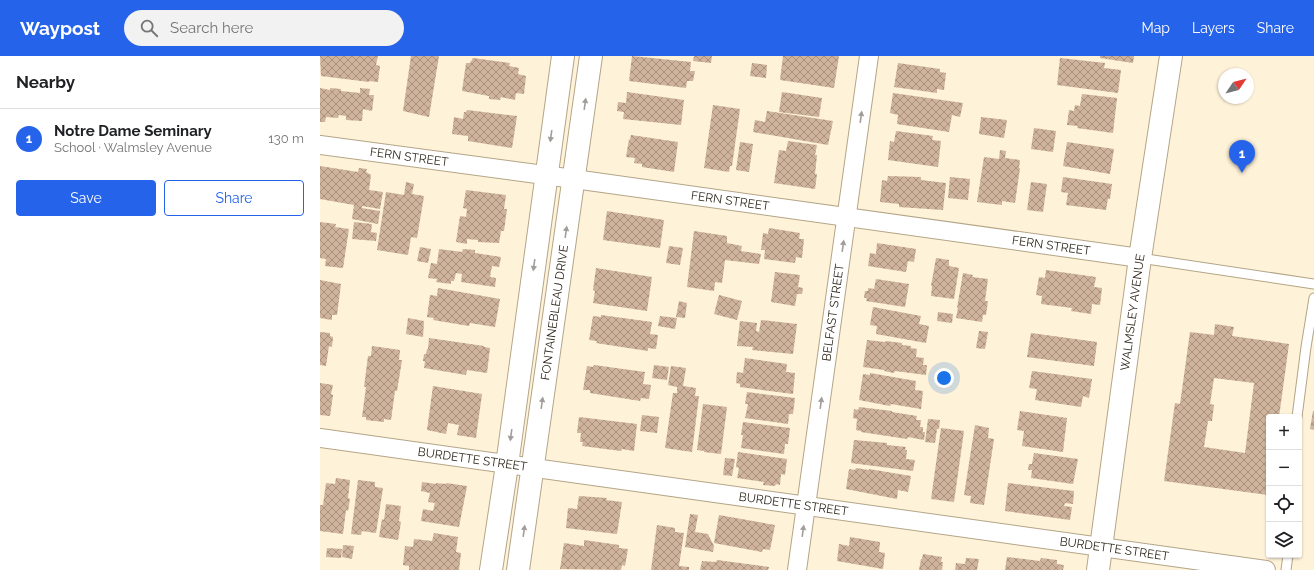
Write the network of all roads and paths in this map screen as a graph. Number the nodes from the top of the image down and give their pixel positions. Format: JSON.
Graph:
{"nodes":[{"id":1,"x":563,"y":56,"type":"edge"},
{"id":2,"x":591,"y":56,"type":"edge"},
{"id":3,"x":869,"y":56,"type":"edge"},
{"id":4,"x":1170,"y":56,"type":"edge"},
{"id":5,"x":320,"y":145,"type":"edge"},
{"id":6,"x":546,"y":175,"type":"junction"},
{"id":7,"x":574,"y":179,"type":"junction"},
{"id":8,"x":847,"y":217,"type":"junction"},
{"id":9,"x":1140,"y":258,"type":"junction"},
{"id":10,"x":1314,"y":284,"type":"edge"},
{"id":11,"x":1314,"y":298,"type":"edge"},
{"id":12,"x":1297,"y":414,"type":"edge"},
{"id":13,"x":320,"y":438,"type":"edge"},
{"id":14,"x":507,"y":465,"type":"junction"},
{"id":15,"x":533,"y":468,"type":"junction"},
{"id":16,"x":806,"y":506,"type":"junction"},
{"id":17,"x":1102,"y":547,"type":"junction"},
{"id":18,"x":1288,"y":558,"type":"edge"},
{"id":19,"x":491,"y":570,"type":"edge"},
{"id":20,"x":518,"y":570,"type":"edge"},
{"id":21,"x":797,"y":570,"type":"edge"},
{"id":22,"x":1098,"y":570,"type":"edge"},
{"id":23,"x":1266,"y":570,"type":"edge"},
{"id":24,"x":1286,"y":570,"type":"edge"}],
"edges":[{"from":1,"to":6,"type":"street","one_way":true},
{"from":7,"to":2,"type":"street","name":"FONTAINEBLEAU DRIVE","one_way":true},
{"from":8,"to":3,"type":"street","name":"BELFAST STREET","one_way":true},
{"from":4,"to":9,"type":"street","name":"WALMSLEY AVENUE"},
{"from":5,"to":6,"type":"street","name":"FERN STREET"},
{"from":6,"to":7,"type":"street","name":"FERN STREET"},
{"from":6,"to":14,"type":"street","one_way":true},
{"from":7,"to":8,"type":"street","name":"FERN STREET"},
{"from":15,"to":7,"type":"street","name":"FONTAINEBLEAU DRIVE","one_way":true},
{"from":8,"to":9,"type":"street","name":"FERN STREET"},
{"from":16,"to":8,"type":"street","name":"BELFAST STREET","one_way":true},
{"from":9,"to":10,"type":"lane"},
{"from":9,"to":17,"type":"street","name":"WALMSLEY AVENUE"},
{"from":11,"to":12,"type":"lane"},
{"from":13,"to":14,"type":"street","name":"BURDETTE STREET"},
{"from":14,"to":15,"type":"street","name":"BURDETTE STREET"},
{"from":14,"to":19,"type":"street"},
{"from":15,"to":16,"type":"street","name":"BURDETTE STREET"},
{"from":20,"to":15,"type":"street","name":"FONTAINEBLEAU DRIVE","one_way":true},
{"from":16,"to":17,"type":"street","name":"BURDETTE STREET"},
{"from":21,"to":16,"type":"street","name":"BELFAST STREET","one_way":true},
{"from":17,"to":22,"type":"street","name":"WALMSLEY AVENUE"},
{"from":17,"to":23,"type":"street","name":"BURDETTE STREET"},
{"from":18,"to":24,"type":"lane"}]}
